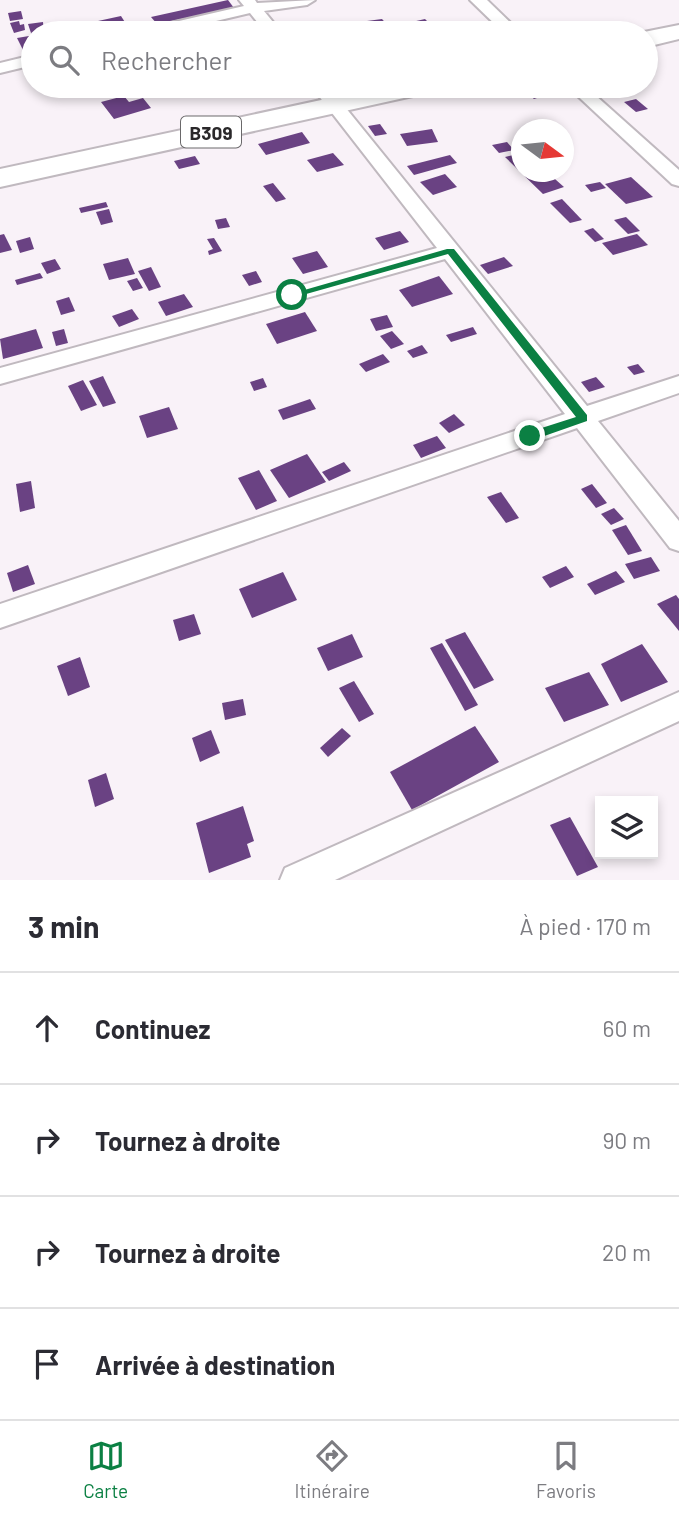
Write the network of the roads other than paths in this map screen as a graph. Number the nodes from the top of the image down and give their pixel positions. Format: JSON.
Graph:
{"nodes":[{"id":1,"x":307,"y":0,"type":"edge"},
{"id":2,"x":478,"y":0,"type":"edge"},
{"id":3,"x":250,"y":4,"type":"edge"},
{"id":4,"x":189,"y":21,"type":"edge"},
{"id":5,"x":264,"y":21,"type":"edge"},
{"id":6,"x":500,"y":21,"type":"edge"},
{"id":7,"x":679,"y":32,"type":"edge"},
{"id":8,"x":658,"y":36,"type":"edge"},
{"id":9,"x":21,"y":63,"type":"edge"},
{"id":10,"x":0,"y":68,"type":"edge"},
{"id":11,"x":315,"y":98,"type":"edge"},
{"id":12,"x":329,"y":98,"type":"edge"},
{"id":13,"x":588,"y":98,"type":"edge"},
{"id":14,"x":0,"y":178,"type":"edge"},
{"id":15,"x":679,"y":180,"type":"edge"},
{"id":16,"x":451,"y":251,"type":"junction"},
{"id":17,"x":0,"y":376,"type":"edge"},
{"id":18,"x":679,"y":384,"type":"edge"},
{"id":19,"x":583,"y":418,"type":"junction"},
{"id":20,"x":679,"y":540,"type":"edge"},
{"id":21,"x":0,"y":616,"type":"edge"},
{"id":22,"x":679,"y":706,"type":"edge"},
{"id":23,"x":297,"y":880,"type":"edge"}],
"edges":[{"from":1,"to":3,"type":"street"},
{"from":2,"to":6,"type":"street"},
{"from":3,"to":4,"type":"street"},
{"from":3,"to":5,"type":"street"},
{"from":7,"to":8,"type":"main road"},
{"from":9,"to":10,"type":"street"},
{"from":11,"to":14,"type":"main road","number":"B309"},
{"from":12,"to":16,"type":"street"},
{"from":13,"to":15,"type":"street"},
{"from":16,"to":17,"type":"street"},
{"from":16,"to":19,"type":"street"},
{"from":18,"to":19,"type":"street"},
{"from":19,"to":20,"type":"street"},
{"from":19,"to":21,"type":"street"},
{"from":22,"to":23,"type":"street"}]}
